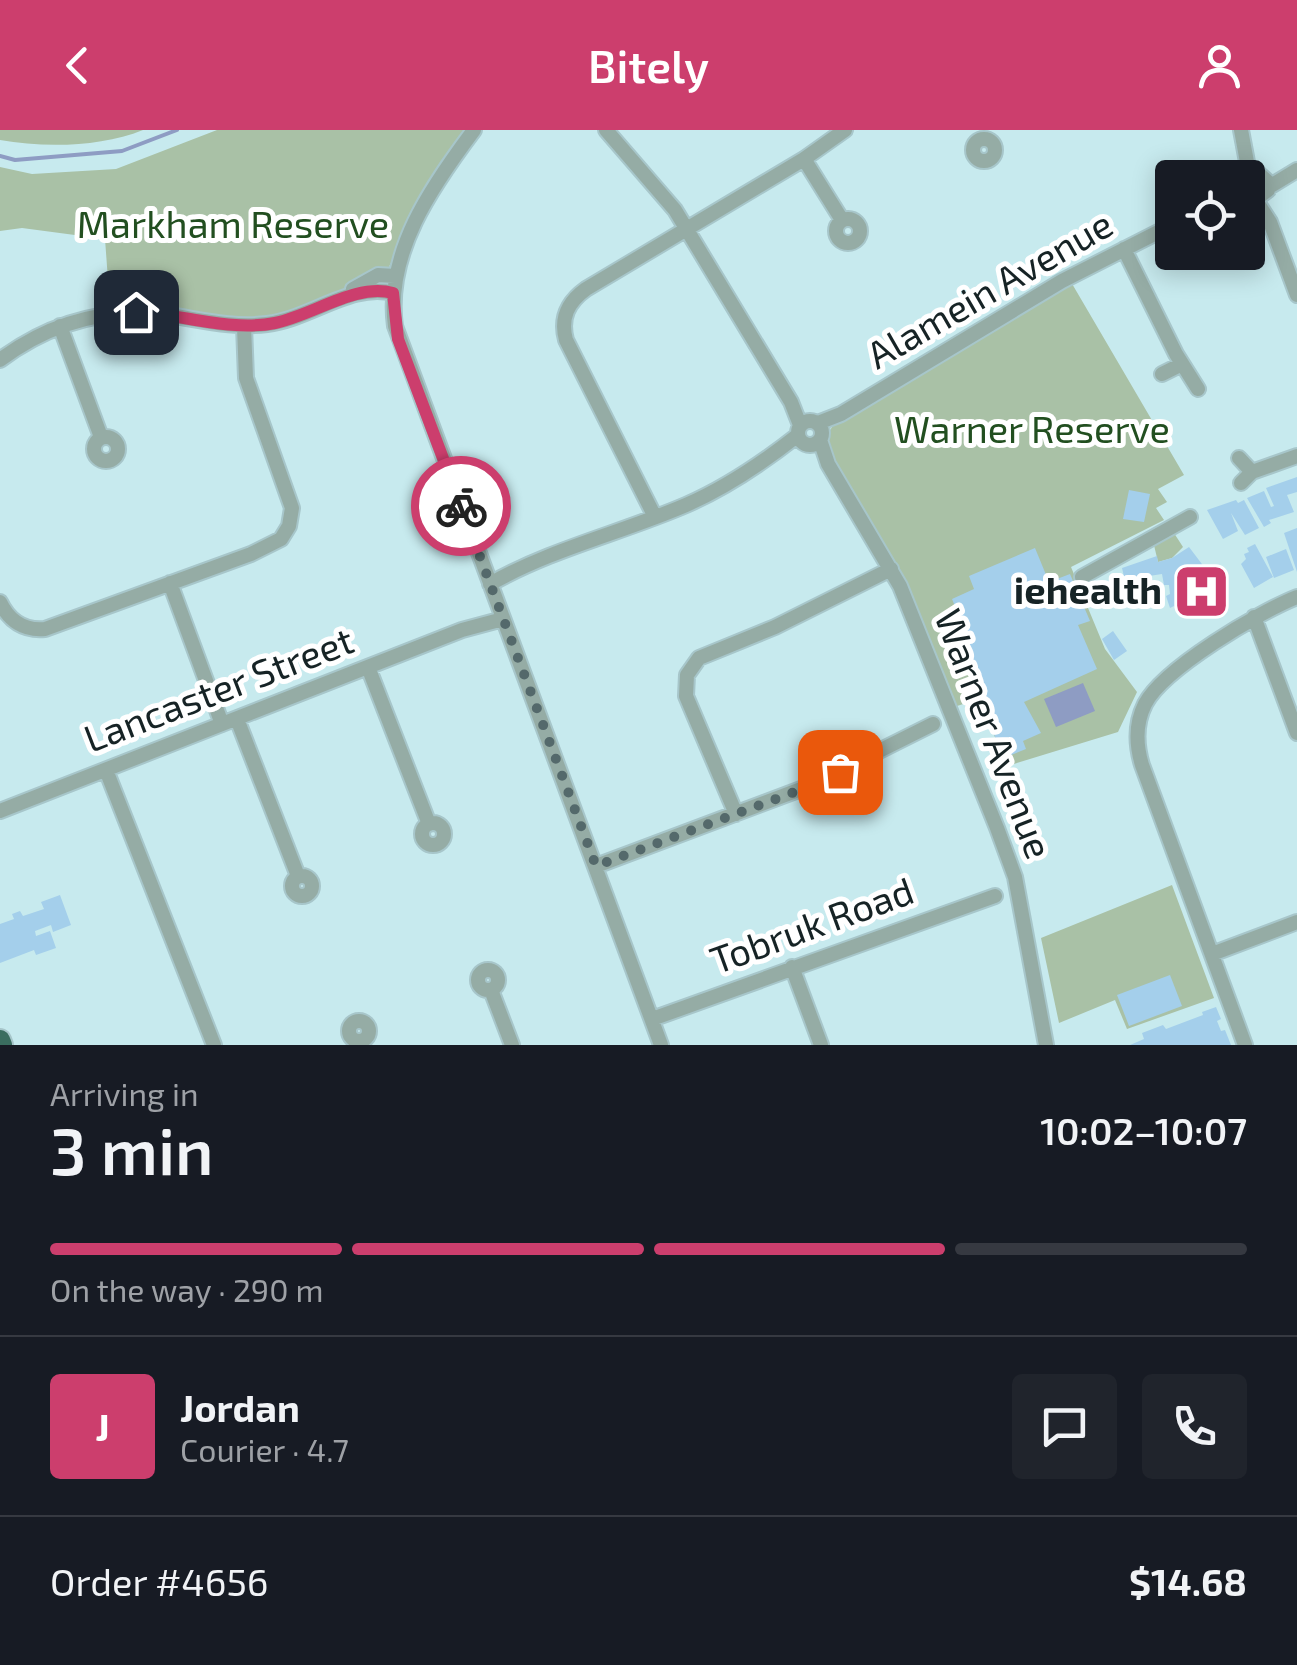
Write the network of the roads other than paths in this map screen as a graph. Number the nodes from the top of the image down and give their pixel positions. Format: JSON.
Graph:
{"nodes":[{"id":1,"x":474,"y":130,"type":"edge"},
{"id":2,"x":606,"y":130,"type":"edge"},
{"id":3,"x":846,"y":130,"type":"edge"},
{"id":4,"x":962,"y":130,"type":"edge"},
{"id":5,"x":1242,"y":134,"type":"edge"},
{"id":6,"x":976,"y":143,"type":"dead end"},
{"id":7,"x":804,"y":158,"type":"junction"},
{"id":8,"x":1249,"y":160,"type":"edge"},
{"id":9,"x":1297,"y":170,"type":"edge"},
{"id":10,"x":1265,"y":182,"type":"edge"},
{"id":11,"x":1265,"y":209,"type":"edge"},
{"id":12,"x":842,"y":220,"type":"dead end"},
{"id":13,"x":686,"y":229,"type":"junction"},
{"id":14,"x":1155,"y":234,"type":"edge"},
{"id":15,"x":1124,"y":250,"type":"junction"},
{"id":16,"x":396,"y":276,"type":"junction"},
{"id":17,"x":393,"y":293,"type":"junction"},
{"id":18,"x":1297,"y":295,"type":"edge"},
{"id":19,"x":341,"y":300,"type":"junction"},
{"id":20,"x":60,"y":326,"type":"junction"},
{"id":21,"x":244,"y":326,"type":"junction"},
{"id":22,"x":0,"y":360,"type":"edge"},
{"id":23,"x":1182,"y":364,"type":"junction"},
{"id":24,"x":1162,"y":374,"type":"dead end"},
{"id":25,"x":1198,"y":389,"type":"dead end"},
{"id":26,"x":810,"y":433,"type":"junction"},
{"id":27,"x":101,"y":437,"type":"dead end"},
{"id":28,"x":1297,"y":456,"type":"edge"},
{"id":29,"x":1238,"y":458,"type":"dead end"},
{"id":30,"x":655,"y":517,"type":"junction"},
{"id":31,"x":1190,"y":517,"type":"dead end"},
{"id":32,"x":890,"y":569,"type":"junction"},
{"id":33,"x":1082,"y":577,"type":"dead end"},
{"id":34,"x":488,"y":578,"type":"junction"},
{"id":35,"x":170,"y":583,"type":"junction"},
{"id":36,"x":1297,"y":597,"type":"edge"},
{"id":37,"x":0,"y":602,"type":"edge"},
{"id":38,"x":502,"y":615,"type":"junction"},
{"id":39,"x":1254,"y":617,"type":"junction"},
{"id":40,"x":368,"y":667,"type":"junction"},
{"id":41,"x":230,"y":722,"type":"junction"},
{"id":42,"x":933,"y":724,"type":"dead end"},
{"id":43,"x":1297,"y":733,"type":"edge"},
{"id":44,"x":106,"y":770,"type":"junction"},
{"id":45,"x":0,"y":811,"type":"edge"},
{"id":46,"x":736,"y":814,"type":"junction"},
{"id":47,"x":429,"y":824,"type":"dead end"},
{"id":48,"x":596,"y":866,"type":"junction"},
{"id":49,"x":298,"y":876,"type":"dead end"},
{"id":50,"x":995,"y":896,"type":"dead end"},
{"id":51,"x":1297,"y":922,"type":"edge"},
{"id":52,"x":1212,"y":954,"type":"junction"},
{"id":53,"x":792,"y":966,"type":"junction"},
{"id":54,"x":491,"y":990,"type":"dead end"},
{"id":55,"x":652,"y":1019,"type":"junction"},
{"id":56,"x":214,"y":1045,"type":"edge"},
{"id":57,"x":512,"y":1045,"type":"edge"},
{"id":58,"x":662,"y":1045,"type":"edge"},
{"id":59,"x":821,"y":1045,"type":"edge"},
{"id":60,"x":1044,"y":1045,"type":"edge"},
{"id":61,"x":1245,"y":1045,"type":"edge"}],
"edges":[{"from":1,"to":16,"type":"street"},
{"from":2,"to":13,"type":"street","name":"Warner Avenue"},
{"from":3,"to":7,"type":"street"},
{"from":4,"to":6,"type":"street"},
{"from":5,"to":8,"type":"street"},
{"from":7,"to":12,"type":"street"},
{"from":7,"to":13,"type":"street"},
{"from":9,"to":10,"type":"street"},
{"from":11,"to":18,"type":"street"},
{"from":13,"to":26,"type":"street","name":"Warner Avenue"},
{"from":13,"to":30,"type":"street"},
{"from":14,"to":15,"type":"street","name":"Alamein Avenue"},
{"from":15,"to":23,"type":"street"},
{"from":15,"to":26,"type":"street","name":"Alamein Avenue"},
{"from":16,"to":17,"type":"street"},
{"from":16,"to":19,"type":"street"},
{"from":17,"to":19,"type":"street"},
{"from":17,"to":34,"type":"street"},
{"from":19,"to":21,"type":"street"},
{"from":20,"to":21,"type":"street"},
{"from":20,"to":22,"type":"street"},
{"from":20,"to":27,"type":"street"},
{"from":21,"to":35,"type":"street"},
{"from":23,"to":24,"type":"street"},
{"from":23,"to":25,"type":"street"},
{"from":26,"to":30,"type":"street","name":"Alamein Avenue"},
{"from":26,"to":32,"type":"street","name":"Warner Avenue"},
{"from":28,"to":29,"type":"street"},
{"from":30,"to":34,"type":"street","name":"Alamein Avenue"},
{"from":31,"to":33,"type":"street"},
{"from":32,"to":46,"type":"street"},
{"from":32,"to":60,"type":"street","name":"Warner Avenue"},
{"from":34,"to":38,"type":"street"},
{"from":35,"to":37,"type":"street"},
{"from":35,"to":41,"type":"street"},
{"from":36,"to":39,"type":"street"},
{"from":38,"to":40,"type":"street","name":"Lancaster Street"},
{"from":38,"to":48,"type":"street"},
{"from":39,"to":43,"type":"street"},
{"from":39,"to":52,"type":"street"},
{"from":40,"to":41,"type":"street","name":"Lancaster Street"},
{"from":40,"to":47,"type":"street"},
{"from":41,"to":44,"type":"street","name":"Lancaster Street"},
{"from":41,"to":49,"type":"street"},
{"from":42,"to":46,"type":"street"},
{"from":44,"to":45,"type":"street","name":"Lancaster Street"},
{"from":44,"to":56,"type":"street"},
{"from":46,"to":48,"type":"street"},
{"from":48,"to":55,"type":"street"},
{"from":50,"to":53,"type":"street","name":"Tobruk Road"},
{"from":51,"to":52,"type":"street"},
{"from":52,"to":61,"type":"street"},
{"from":53,"to":55,"type":"street","name":"Tobruk Road"},
{"from":53,"to":59,"type":"street"},
{"from":54,"to":57,"type":"street"},
{"from":55,"to":58,"type":"street"}]}
